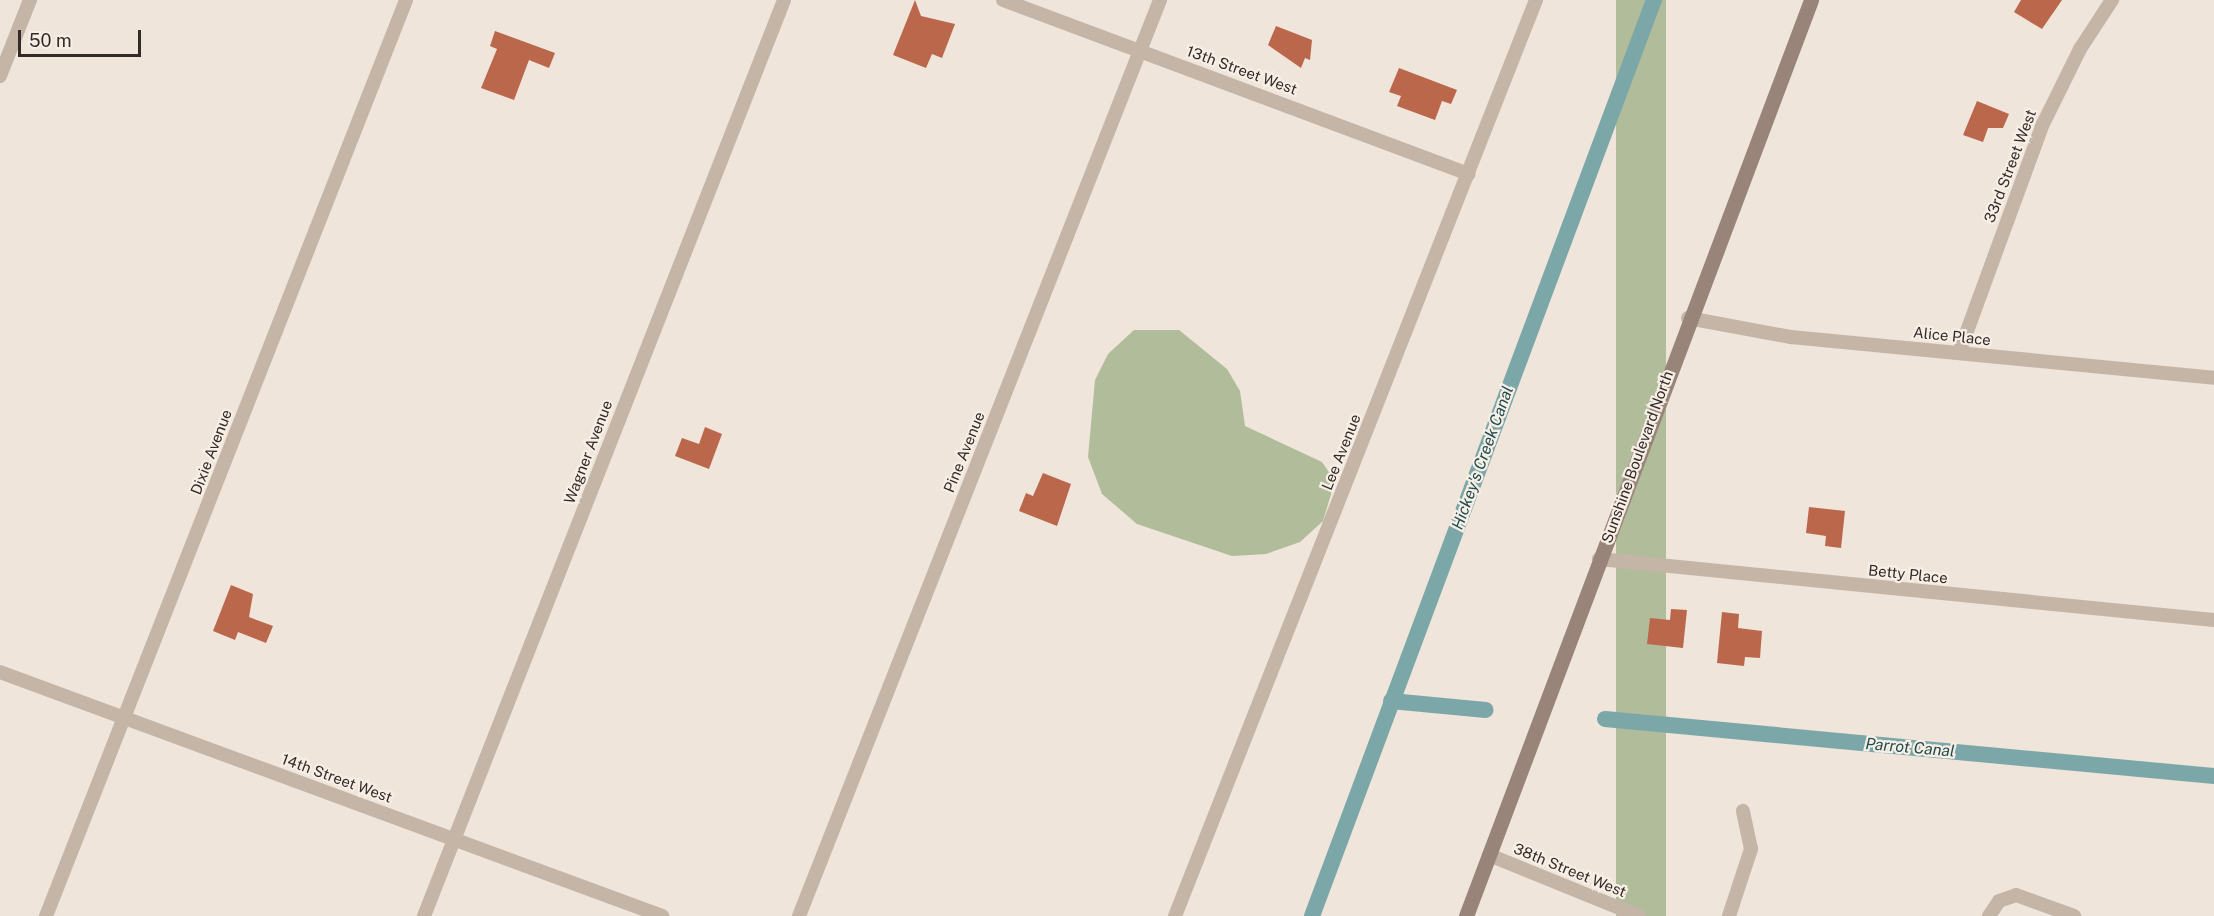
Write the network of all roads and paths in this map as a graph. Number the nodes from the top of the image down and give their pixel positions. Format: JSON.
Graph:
{"nodes":[{"id":1,"x":30,"y":0,"type":"edge"},
{"id":2,"x":406,"y":0,"type":"edge"},
{"id":3,"x":784,"y":0,"type":"edge"},
{"id":4,"x":1003,"y":0,"type":"edge"},
{"id":5,"x":1160,"y":0,"type":"edge"},
{"id":6,"x":1536,"y":0,"type":"edge"},
{"id":7,"x":1811,"y":0,"type":"edge"},
{"id":8,"x":2112,"y":0,"type":"edge"},
{"id":9,"x":1140,"y":50,"type":"junction"},
{"id":10,"x":0,"y":76,"type":"edge"},
{"id":11,"x":1469,"y":174,"type":"junction"},
{"id":12,"x":1688,"y":318,"type":"junction"},
{"id":13,"x":1959,"y":353,"type":"junction"},
{"id":14,"x":2213,"y":374,"type":"edge"},
{"id":15,"x":1599,"y":559,"type":"junction"},
{"id":16,"x":2214,"y":620,"type":"edge"},
{"id":17,"x":0,"y":672,"type":"edge"},
{"id":18,"x":124,"y":717,"type":"junction"},
{"id":19,"x":1743,"y":811,"type":"dead end"},
{"id":20,"x":454,"y":839,"type":"junction"},
{"id":21,"x":1489,"y":855,"type":"junction"},
{"id":22,"x":46,"y":916,"type":"edge"},
{"id":23,"x":424,"y":916,"type":"edge"},
{"id":24,"x":662,"y":916,"type":"edge"},
{"id":25,"x":799,"y":916,"type":"edge"},
{"id":26,"x":1175,"y":916,"type":"edge"},
{"id":27,"x":1466,"y":916,"type":"edge"},
{"id":28,"x":1639,"y":916,"type":"edge"},
{"id":29,"x":1729,"y":916,"type":"edge"},
{"id":30,"x":1989,"y":916,"type":"edge"},
{"id":31,"x":2074,"y":916,"type":"edge"}],
"edges":[{"from":1,"to":10,"type":"street"},
{"from":2,"to":18,"type":"street","name":"Dixie Avenue"},
{"from":3,"to":20,"type":"street","name":"Wagner Avenue"},
{"from":4,"to":9,"type":"street","name":"13th Street West"},
{"from":5,"to":9,"type":"street","name":"Pine Avenue"},
{"from":6,"to":11,"type":"street","name":"Lee Avenue"},
{"from":7,"to":12,"type":"street","name":"Sunshine Boulevard North"},
{"from":8,"to":13,"type":"street","name":"33rd Street West"},
{"from":9,"to":11,"type":"street","name":"13th Street West"},
{"from":9,"to":25,"type":"street","name":"Pine Avenue"},
{"from":11,"to":26,"type":"street","name":"Lee Avenue"},
{"from":12,"to":13,"type":"street","name":"Alice Place"},
{"from":12,"to":15,"type":"street","name":"Sunshine Boulevard North"},
{"from":13,"to":14,"type":"street","name":"Alice Place"},
{"from":15,"to":16,"type":"street","name":"Betty Place"},
{"from":15,"to":21,"type":"street","name":"Sunshine Boulevard North"},
{"from":17,"to":18,"type":"street","name":"14th Street West"},
{"from":18,"to":20,"type":"street","name":"14th Street West"},
{"from":18,"to":22,"type":"street","name":"Dixie Avenue"},
{"from":19,"to":29,"type":"street"},
{"from":20,"to":23,"type":"street","name":"Wagner Avenue"},
{"from":20,"to":24,"type":"street","name":"14th Street West"},
{"from":21,"to":27,"type":"street","name":"Sunshine Boulevard North"},
{"from":21,"to":28,"type":"street","name":"38th Street West"},
{"from":30,"to":31,"type":"street"}]}
